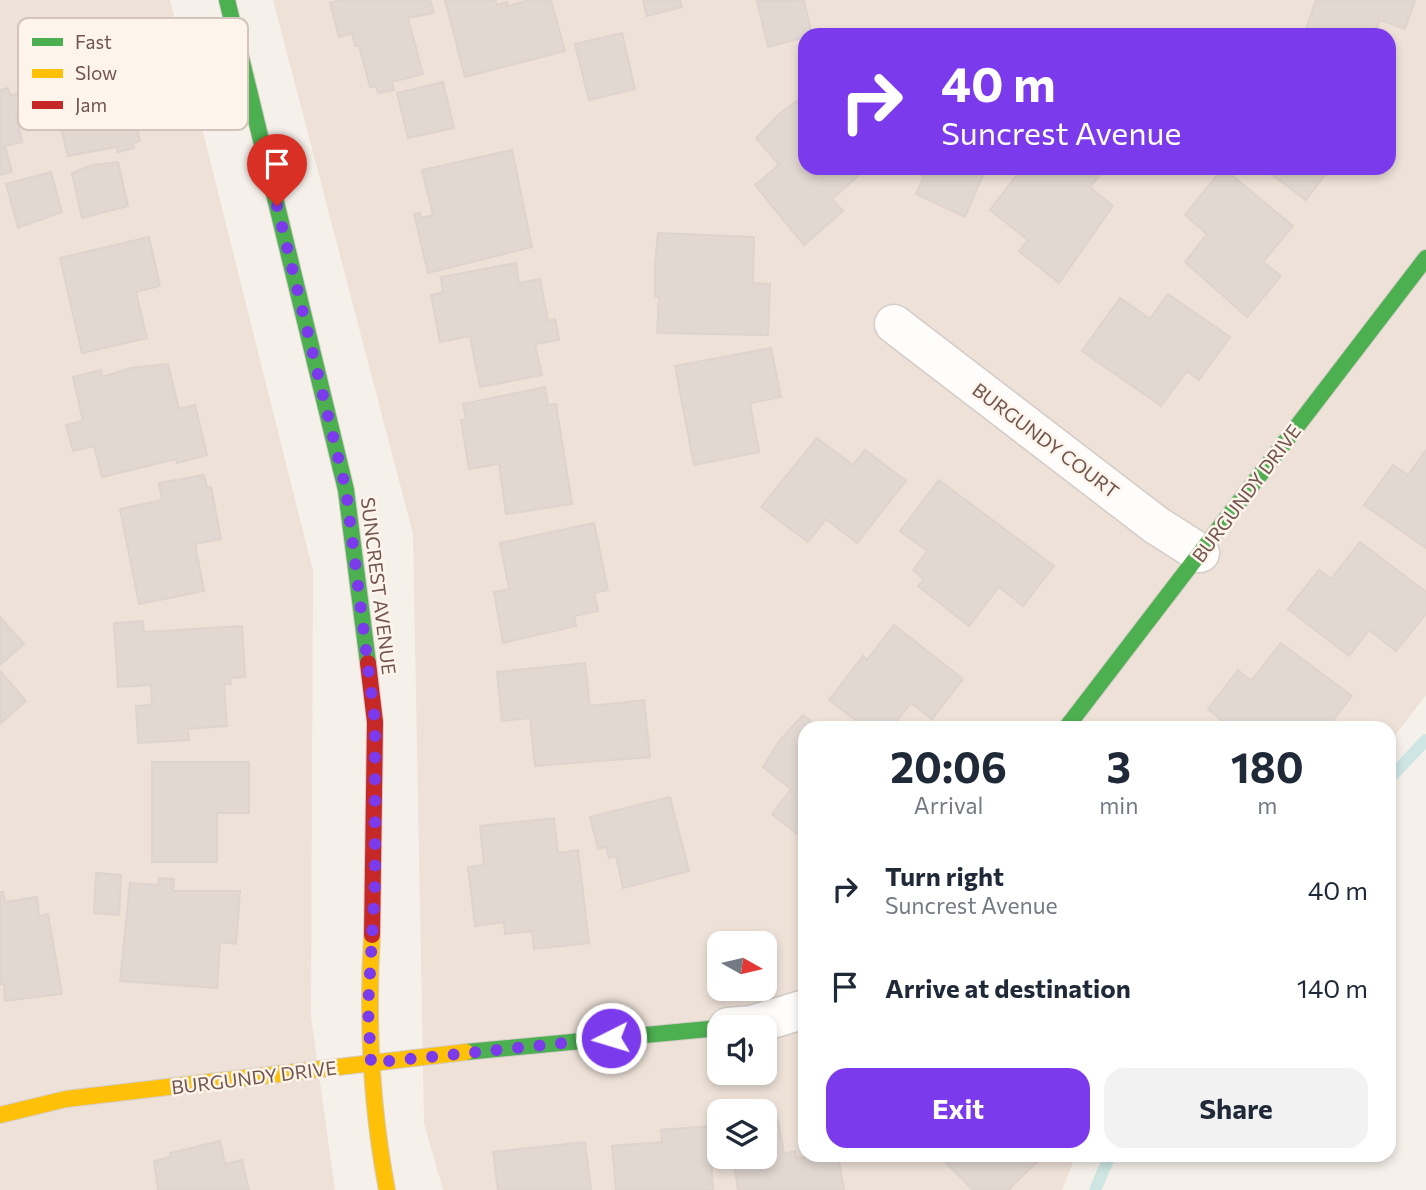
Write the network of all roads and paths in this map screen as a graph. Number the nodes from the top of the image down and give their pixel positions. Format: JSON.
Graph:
{"nodes":[{"id":1,"x":227,"y":0,"type":"edge"},
{"id":2,"x":231,"y":18,"type":"edge"},
{"id":3,"x":248,"y":86,"type":"edge"},
{"id":4,"x":1426,"y":258,"type":"edge"},
{"id":5,"x":894,"y":324,"type":"dead end"},
{"id":6,"x":1200,"y":553,"type":"junction"},
{"id":7,"x":1071,"y":721,"type":"edge"},
{"id":8,"x":798,"y":1011,"type":"edge"},
{"id":9,"x":777,"y":1017,"type":"edge"},
{"id":10,"x":707,"y":1029,"type":"edge"},
{"id":11,"x":371,"y":1063,"type":"junction"},
{"id":12,"x":0,"y":1115,"type":"edge"},
{"id":13,"x":387,"y":1190,"type":"edge"}],
"edges":[{"from":1,"to":2,"type":"street","name":"SUNCREST AVENUE"},
{"from":3,"to":11,"type":"street","name":"SUNCREST AVENUE"},
{"from":4,"to":6,"type":"street","name":"BURGUNDY DRIVE"},
{"from":5,"to":6,"type":"street","name":"BURGUNDY COURT"},
{"from":6,"to":7,"type":"street","name":"BURGUNDY DRIVE"},
{"from":8,"to":9,"type":"street"},
{"from":10,"to":11,"type":"street","name":"BURGUNDY DRIVE"},
{"from":11,"to":12,"type":"street","name":"BURGUNDY DRIVE"},
{"from":11,"to":13,"type":"street","name":"SUNCREST AVENUE"}]}
